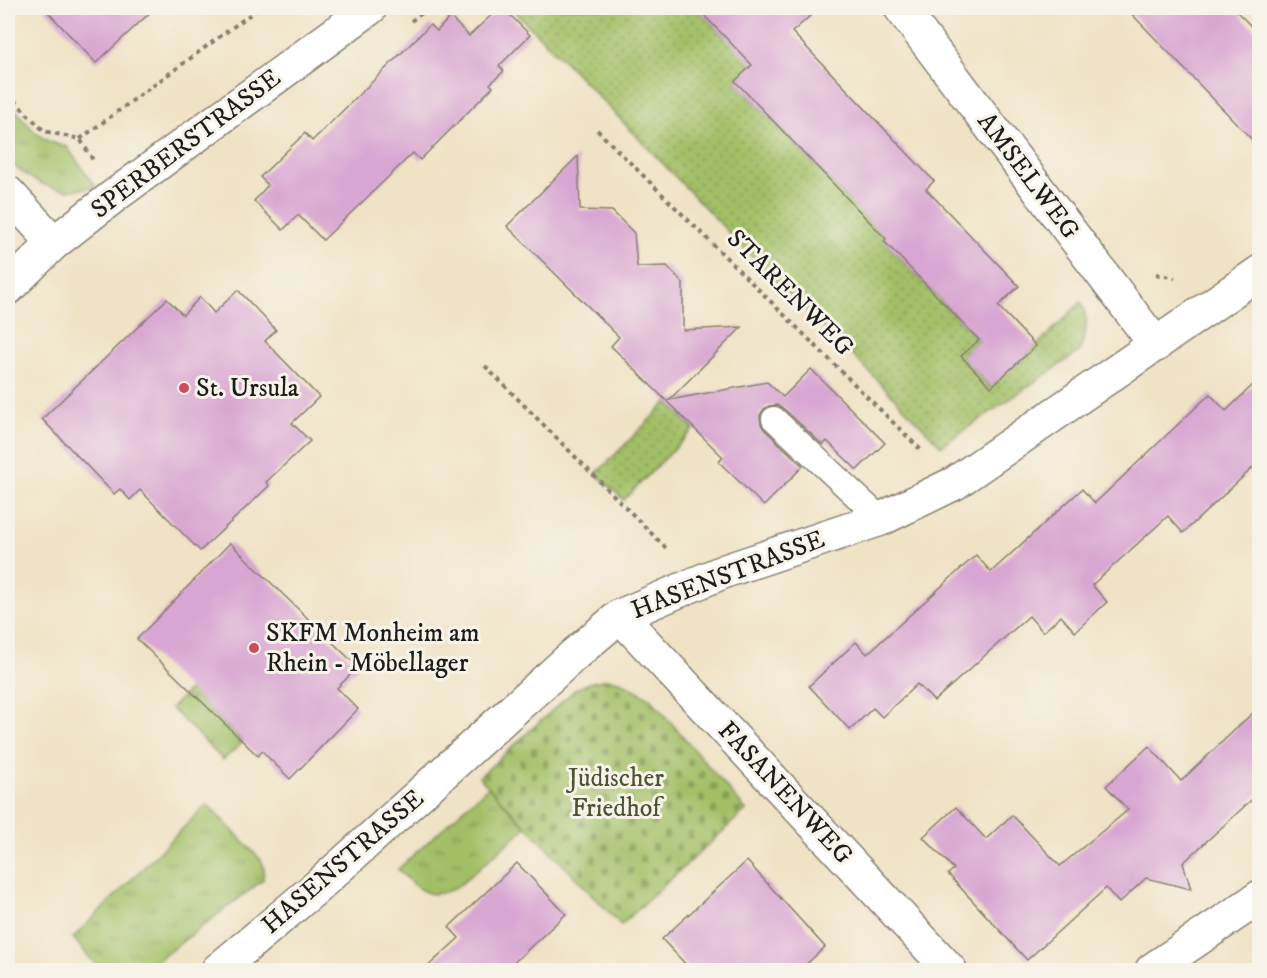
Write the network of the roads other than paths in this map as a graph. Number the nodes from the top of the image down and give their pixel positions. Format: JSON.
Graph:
{"nodes":[{"id":1,"x":370,"y":8,"type":"edge"},
{"id":2,"x":901,"y":8,"type":"edge"},
{"id":3,"x":8,"y":194,"type":"edge"},
{"id":4,"x":54,"y":243,"type":"junction"},
{"id":5,"x":1260,"y":272,"type":"edge"},
{"id":6,"x":8,"y":288,"type":"edge"},
{"id":7,"x":1156,"y":345,"type":"junction"},
{"id":8,"x":774,"y":419,"type":"dead end"},
{"id":9,"x":881,"y":519,"type":"junction"},
{"id":10,"x":620,"y":616,"type":"junction"},
{"id":11,"x":1260,"y":897,"type":"edge"},
{"id":12,"x":218,"y":970,"type":"edge"},
{"id":13,"x":950,"y":970,"type":"edge"},
{"id":14,"x":1152,"y":970,"type":"edge"}],
"edges":[{"from":1,"to":4,"type":"street","name":"SPERBERSTRASSE"},
{"from":2,"to":7,"type":"street","name":"AMSELWEG"},
{"from":3,"to":4,"type":"street"},
{"from":4,"to":6,"type":"street","name":"SPERBERSTRASSE"},
{"from":5,"to":7,"type":"street","name":"HASENSTRASSE"},
{"from":7,"to":9,"type":"street","name":"HASENSTRASSE"},
{"from":8,"to":9,"type":"lane"},
{"from":9,"to":10,"type":"street","name":"HASENSTRASSE"},
{"from":10,"to":12,"type":"street","name":"HASENSTRASSE"},
{"from":10,"to":13,"type":"street","name":"FASANENWEG"},
{"from":11,"to":14,"type":"street"}]}
